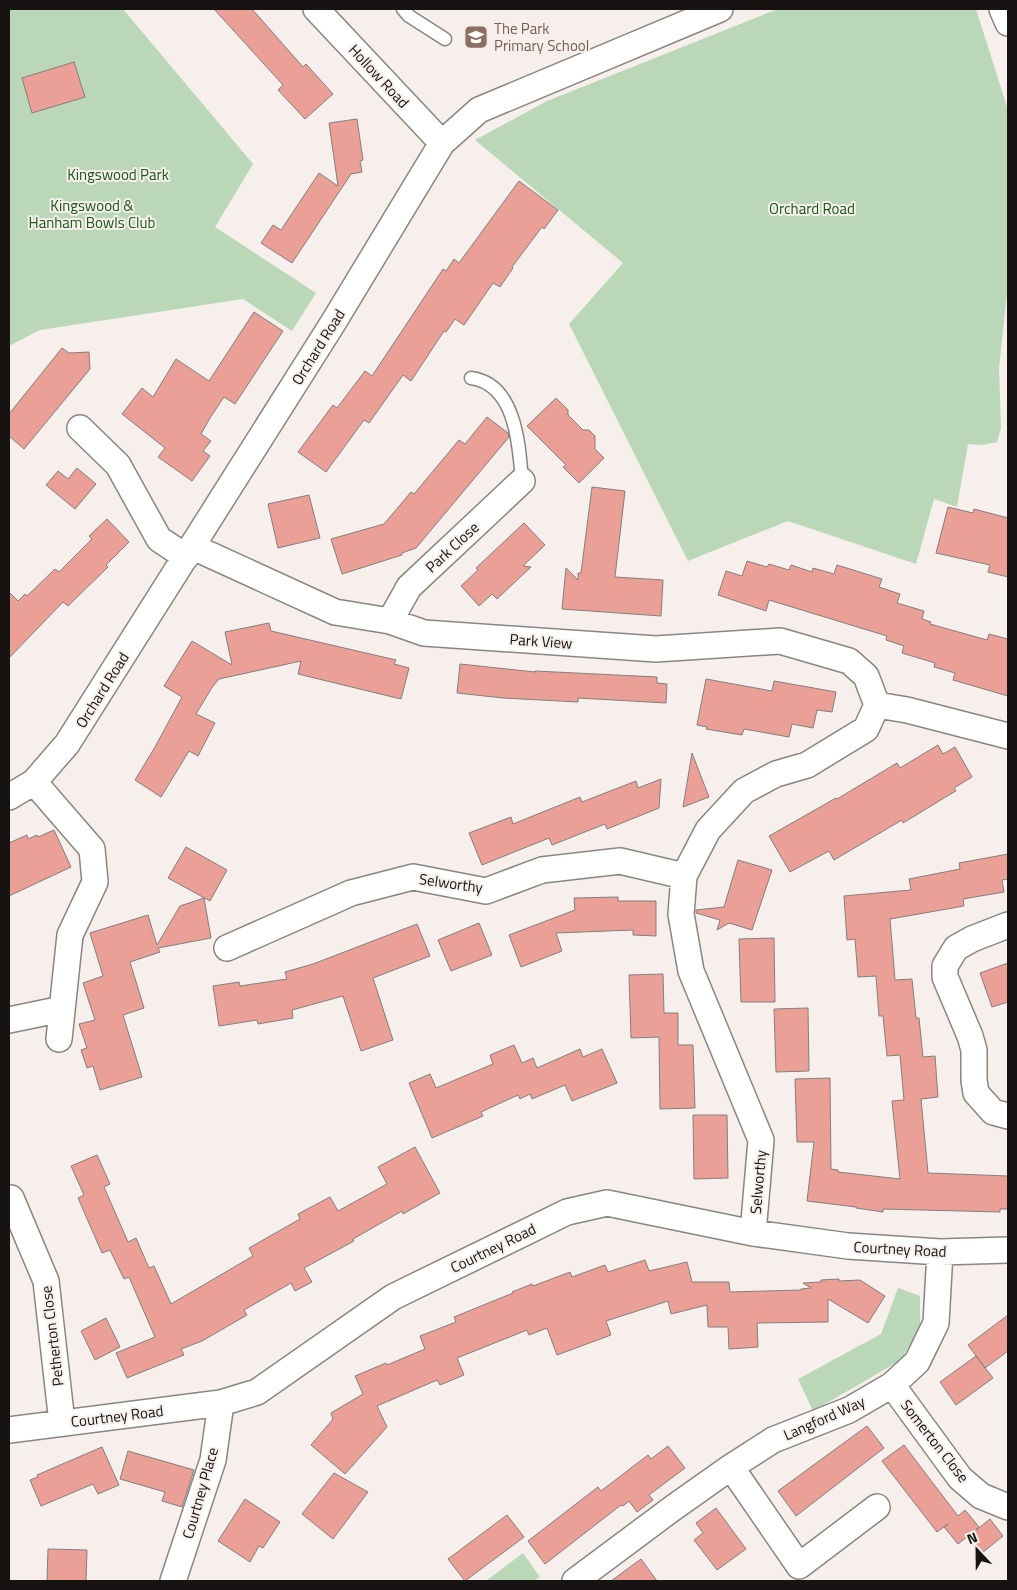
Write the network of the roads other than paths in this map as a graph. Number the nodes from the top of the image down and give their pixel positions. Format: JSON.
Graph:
{"nodes":[{"id":1,"x":316,"y":9,"type":"edge"},
{"id":2,"x":403,"y":9,"type":"edge"},
{"id":3,"x":720,"y":9,"type":"edge"},
{"id":4,"x":1002,"y":9,"type":"edge"},
{"id":5,"x":1008,"y":23,"type":"edge"},
{"id":6,"x":445,"y":39,"type":"dead end"},
{"id":7,"x":442,"y":143,"type":"junction"},
{"id":8,"x":471,"y":378,"type":"dead end"},
{"id":9,"x":80,"y":428,"type":"dead end"},
{"id":10,"x":522,"y":481,"type":"joint"},
{"id":11,"x":189,"y":552,"type":"junction"},
{"id":12,"x":390,"y":621,"type":"junction"},
{"id":13,"x":877,"y":705,"type":"junction"},
{"id":14,"x":1008,"y":736,"type":"edge"},
{"id":15,"x":34,"y":782,"type":"junction"},
{"id":16,"x":9,"y":797,"type":"edge"},
{"id":17,"x":684,"y":876,"type":"junction"},
{"id":18,"x":1008,"y":925,"type":"edge"},
{"id":19,"x":227,"y":948,"type":"dead end"},
{"id":20,"x":62,"y":1009,"type":"junction"},
{"id":21,"x":9,"y":1020,"type":"edge"},
{"id":22,"x":59,"y":1039,"type":"dead end"},
{"id":23,"x":1008,"y":1116,"type":"edge"},
{"id":24,"x":9,"y":1199,"type":"edge"},
{"id":25,"x":753,"y":1233,"type":"junction"},
{"id":26,"x":1008,"y":1250,"type":"edge"},
{"id":27,"x":940,"y":1252,"type":"junction"},
{"id":28,"x":892,"y":1385,"type":"junction"},
{"id":29,"x":221,"y":1403,"type":"junction"},
{"id":30,"x":62,"y":1423,"type":"junction"},
{"id":31,"x":9,"y":1430,"type":"edge"},
{"id":32,"x":731,"y":1467,"type":"junction"},
{"id":33,"x":878,"y":1507,"type":"dead end"},
{"id":34,"x":1008,"y":1507,"type":"edge"},
{"id":35,"x":173,"y":1581,"type":"edge"},
{"id":36,"x":575,"y":1581,"type":"edge"}],
"edges":[{"from":1,"to":7,"type":"street","name":"Hollow Road"},
{"from":2,"to":6,"type":"lane"},
{"from":3,"to":7,"type":"street","name":"Orchard Road"},
{"from":4,"to":5,"type":"street"},
{"from":7,"to":11,"type":"street","name":"Orchard Road"},
{"from":8,"to":10,"type":"lane"},
{"from":9,"to":11,"type":"street","name":"Park View"},
{"from":10,"to":12,"type":"street","name":"Park Close"},
{"from":11,"to":12,"type":"street","name":"Park View"},
{"from":11,"to":15,"type":"street","name":"Orchard Road"},
{"from":12,"to":13,"type":"street","name":"Park View"},
{"from":13,"to":14,"type":"street"},
{"from":13,"to":17,"type":"street","name":"Selworthy"},
{"from":15,"to":16,"type":"street","name":"Orchard Road"},
{"from":15,"to":20,"type":"street"},
{"from":17,"to":19,"type":"street","name":"Selworthy"},
{"from":17,"to":25,"type":"street","name":"Selworthy"},
{"from":18,"to":23,"type":"street"},
{"from":20,"to":21,"type":"street"},
{"from":20,"to":22,"type":"street"},
{"from":24,"to":30,"type":"street","name":"Petherton Close"},
{"from":25,"to":27,"type":"street","name":"Courtney Road"},
{"from":25,"to":29,"type":"street","name":"Courtney Road"},
{"from":26,"to":27,"type":"street","name":"Courtney Road"},
{"from":27,"to":28,"type":"street","name":"Langford Way"},
{"from":28,"to":32,"type":"street","name":"Langford Way"},
{"from":28,"to":34,"type":"street","name":"Somerton Close"},
{"from":29,"to":30,"type":"street","name":"Courtney Road"},
{"from":29,"to":35,"type":"street","name":"Courtney Place"},
{"from":30,"to":31,"type":"street","name":"Courtney Road"},
{"from":32,"to":33,"type":"street"},
{"from":32,"to":36,"type":"street","name":"Langford Way"}]}
